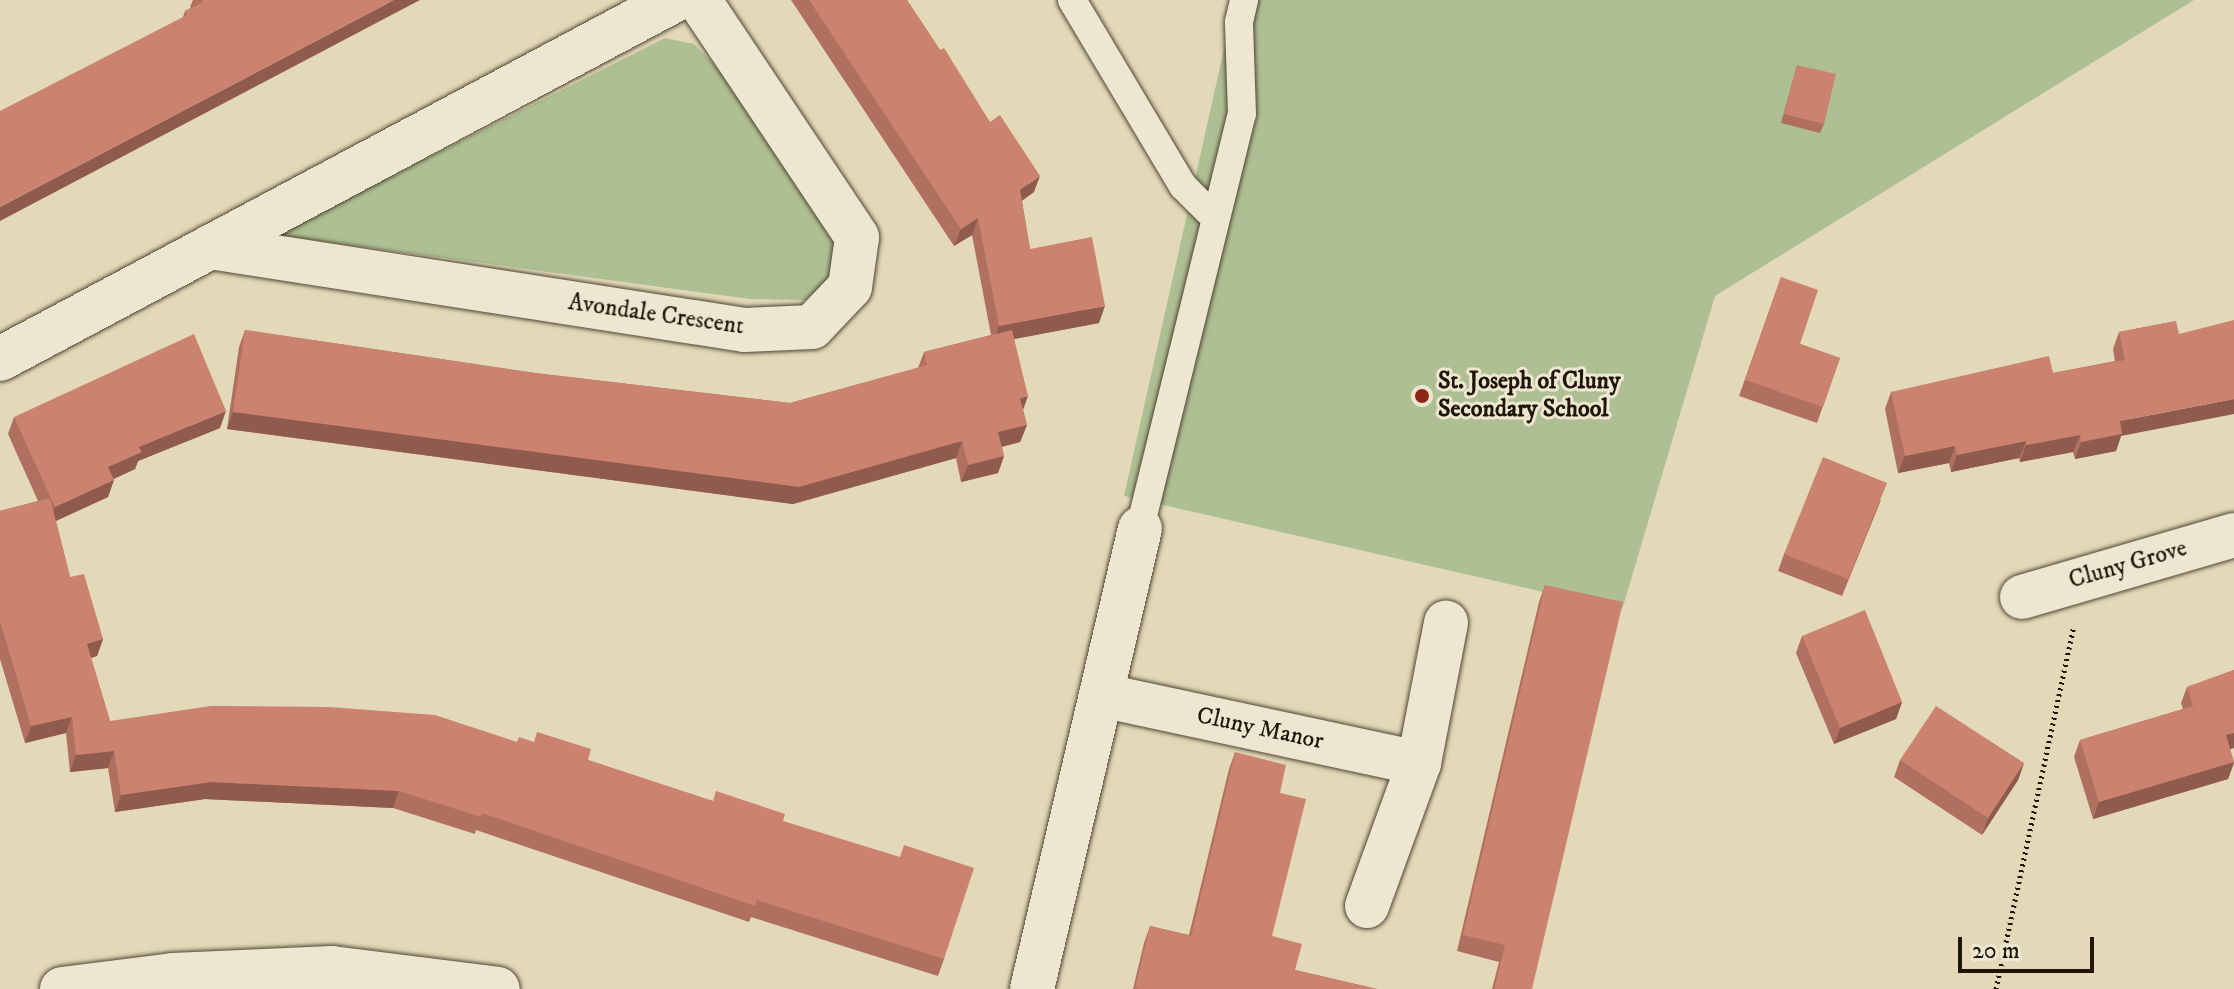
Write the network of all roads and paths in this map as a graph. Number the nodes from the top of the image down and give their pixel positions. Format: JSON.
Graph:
{"nodes":[{"id":1,"x":675,"y":0,"type":"edge"},
{"id":2,"x":699,"y":0,"type":"edge"},
{"id":3,"x":1072,"y":0,"type":"edge"},
{"id":4,"x":1244,"y":0,"type":"edge"},
{"id":5,"x":1214,"y":217,"type":"junction"},
{"id":6,"x":210,"y":247,"type":"junction"},
{"id":7,"x":0,"y":359,"type":"edge"},
{"id":8,"x":1140,"y":528,"type":"joint"},
{"id":9,"x":2234,"y":535,"type":"edge"},
{"id":10,"x":2085,"y":576,"type":"junction"},
{"id":11,"x":2022,"y":597,"type":"dead end"},
{"id":12,"x":1446,"y":623,"type":"dead end"},
{"id":13,"x":1101,"y":695,"type":"junction"},
{"id":14,"x":1419,"y":763,"type":"junction"},
{"id":15,"x":1367,"y":906,"type":"dead end"},
{"id":16,"x":62,"y":989,"type":"edge"},
{"id":17,"x":498,"y":989,"type":"edge"},
{"id":18,"x":1032,"y":989,"type":"edge"},
{"id":19,"x":1996,"y":989,"type":"edge"}],
"edges":[{"from":1,"to":6,"type":"street"},
{"from":2,"to":6,"type":"street","name":"Avondale Crescent"},
{"from":3,"to":5,"type":"lane"},
{"from":4,"to":5,"type":"lane"},
{"from":5,"to":8,"type":"lane"},
{"from":6,"to":7,"type":"street"},
{"from":8,"to":13,"type":"street"},
{"from":9,"to":10,"type":"street","name":"Cluny Grove"},
{"from":10,"to":11,"type":"street","name":"Cluny Grove"},
{"from":10,"to":19,"type":"path"},
{"from":12,"to":14,"type":"street"},
{"from":13,"to":14,"type":"street","name":"Cluny Manor"},
{"from":13,"to":18,"type":"street"},
{"from":14,"to":15,"type":"street"},
{"from":16,"to":17,"type":"street"}]}
